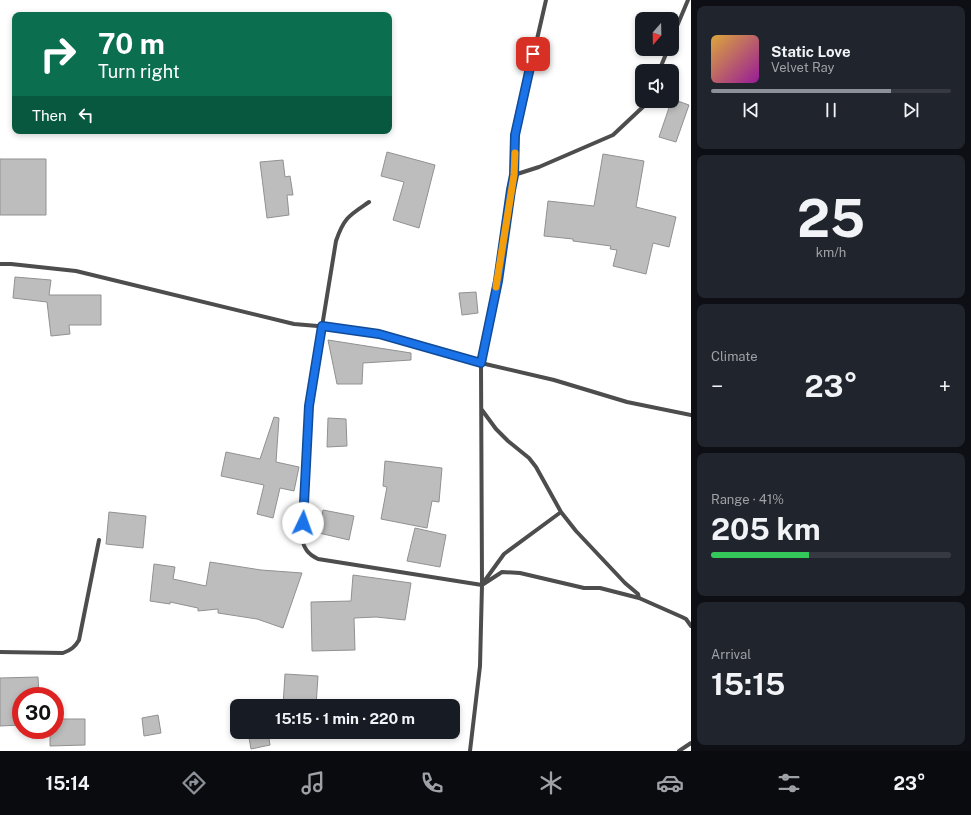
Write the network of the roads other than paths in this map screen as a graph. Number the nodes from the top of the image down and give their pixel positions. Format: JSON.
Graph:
{"nodes":[{"id":1,"x":546,"y":0,"type":"edge"},
{"id":2,"x":688,"y":0,"type":"edge"},
{"id":3,"x":679,"y":21,"type":"edge"},
{"id":4,"x":642,"y":108,"type":"edge"},
{"id":5,"x":514,"y":175,"type":"junction"},
{"id":6,"x":369,"y":202,"type":"dead end"},
{"id":7,"x":0,"y":264,"type":"edge"},
{"id":8,"x":322,"y":326,"type":"junction"},
{"id":9,"x":481,"y":363,"type":"junction"},
{"id":10,"x":482,"y":410,"type":"junction"},
{"id":11,"x":691,"y":415,"type":"edge"},
{"id":12,"x":561,"y":512,"type":"junction"},
{"id":13,"x":100,"y":540,"type":"dead end"},
{"id":14,"x":482,"y":585,"type":"junction"},
{"id":15,"x":640,"y":598,"type":"junction"},
{"id":16,"x":691,"y":626,"type":"edge"},
{"id":17,"x":0,"y":652,"type":"edge"},
{"id":18,"x":691,"y":743,"type":"edge"},
{"id":19,"x":470,"y":751,"type":"edge"},
{"id":20,"x":679,"y":751,"type":"edge"}],
"edges":[{"from":1,"to":5,"type":"street"},
{"from":2,"to":3,"type":"street"},
{"from":4,"to":5,"type":"street"},
{"from":5,"to":9,"type":"street"},
{"from":6,"to":8,"type":"street"},
{"from":7,"to":8,"type":"street"},
{"from":8,"to":9,"type":"street"},
{"from":8,"to":14,"type":"street"},
{"from":9,"to":10,"type":"street"},
{"from":9,"to":11,"type":"street"},
{"from":10,"to":12,"type":"street"},
{"from":10,"to":14,"type":"street"},
{"from":12,"to":14,"type":"street"},
{"from":12,"to":15,"type":"street"},
{"from":13,"to":17,"type":"street"},
{"from":14,"to":15,"type":"street"},
{"from":14,"to":19,"type":"street"},
{"from":15,"to":16,"type":"street"},
{"from":18,"to":20,"type":"street"}]}
